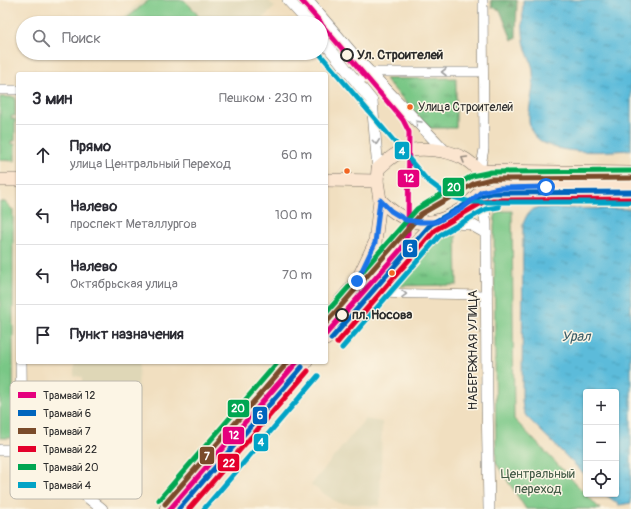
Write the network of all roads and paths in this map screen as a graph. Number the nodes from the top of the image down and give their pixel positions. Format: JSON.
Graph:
{"nodes":[{"id":1,"x":288,"y":0,"type":"edge"},
{"id":2,"x":307,"y":0,"type":"edge"},
{"id":3,"x":483,"y":0,"type":"edge"},
{"id":4,"x":303,"y":16,"type":"edge"},
{"id":5,"x":321,"y":16,"type":"edge"},
{"id":6,"x":328,"y":25,"type":"edge"},
{"id":7,"x":328,"y":47,"type":"edge"},
{"id":8,"x":370,"y":72,"type":"junction"},
{"id":9,"x":483,"y":72,"type":"junction"},
{"id":10,"x":358,"y":83,"type":"junction"},
{"id":11,"x":0,"y":90,"type":"edge"},
{"id":12,"x":16,"y":90,"type":"edge"},
{"id":13,"x":445,"y":151,"type":"junction"},
{"id":14,"x":480,"y":171,"type":"junction"},
{"id":15,"x":631,"y":173,"type":"edge"},
{"id":16,"x":378,"y":175,"type":"junction"},
{"id":17,"x":0,"y":180,"type":"edge"},
{"id":18,"x":16,"y":180,"type":"edge"},
{"id":19,"x":328,"y":180,"type":"edge"},
{"id":20,"x":631,"y":187,"type":"edge"},
{"id":21,"x":481,"y":192,"type":"junction"},
{"id":22,"x":380,"y":200,"type":"junction"},
{"id":23,"x":436,"y":222,"type":"junction"},
{"id":24,"x":486,"y":233,"type":"junction"},
{"id":25,"x":365,"y":293,"type":"junction"},
{"id":26,"x":487,"y":294,"type":"junction"},
{"id":27,"x":328,"y":316,"type":"edge"},
{"id":28,"x":328,"y":336,"type":"edge"},
{"id":29,"x":21,"y":364,"type":"edge"},
{"id":30,"x":287,"y":364,"type":"edge"},
{"id":31,"x":304,"y":364,"type":"edge"},
{"id":32,"x":21,"y":381,"type":"edge"},
{"id":33,"x":90,"y":499,"type":"edge"},
{"id":34,"x":102,"y":509,"type":"edge"},
{"id":35,"x":166,"y":509,"type":"edge"},
{"id":36,"x":180,"y":509,"type":"edge"},
{"id":37,"x":489,"y":509,"type":"edge"}],
"edges":[{"from":1,"to":4,"type":"street"},
{"from":2,"to":5,"type":"street"},
{"from":3,"to":9,"type":"street"},
{"from":6,"to":8,"type":"street"},
{"from":7,"to":10,"type":"street"},
{"from":9,"to":8,"type":"street","one_way":true},
{"from":8,"to":10,"type":"street"},
{"from":13,"to":8,"type":"street","one_way":true},
{"from":9,"to":14,"type":"street"},
{"from":10,"to":16,"type":"street","one_way":true},
{"from":11,"to":12,"type":"street"},
{"from":14,"to":13,"type":"main road","one_way":true},
{"from":13,"to":16,"type":"main road"},
{"from":14,"to":15,"type":"main road"},
{"from":14,"to":21,"type":"main road"},
{"from":16,"to":19,"type":"main road"},
{"from":16,"to":22,"type":"main road"},
{"from":17,"to":18,"type":"main road"},
{"from":20,"to":21,"type":"main road"},
{"from":21,"to":23,"type":"main road"},
{"from":21,"to":24,"type":"street","name":"НАБЕРЕЖНАЯ УЛИЦА"},
{"from":22,"to":23,"type":"main road"},
{"from":22,"to":27,"type":"main road"},
{"from":23,"to":24,"type":"street"},
{"from":23,"to":25,"type":"main road"},
{"from":24,"to":26,"type":"street","name":"НАБЕРЕЖНАЯ УЛИЦА"},
{"from":25,"to":26,"type":"street","one_way":true},
{"from":25,"to":28,"type":"main road"},
{"from":26,"to":37,"type":"street","name":"НАБЕРЕЖНАЯ УЛИЦА"},
{"from":29,"to":32,"type":"street"},
{"from":30,"to":35,"type":"main road"},
{"from":31,"to":36,"type":"main road"},
{"from":33,"to":34,"type":"street"}]}
